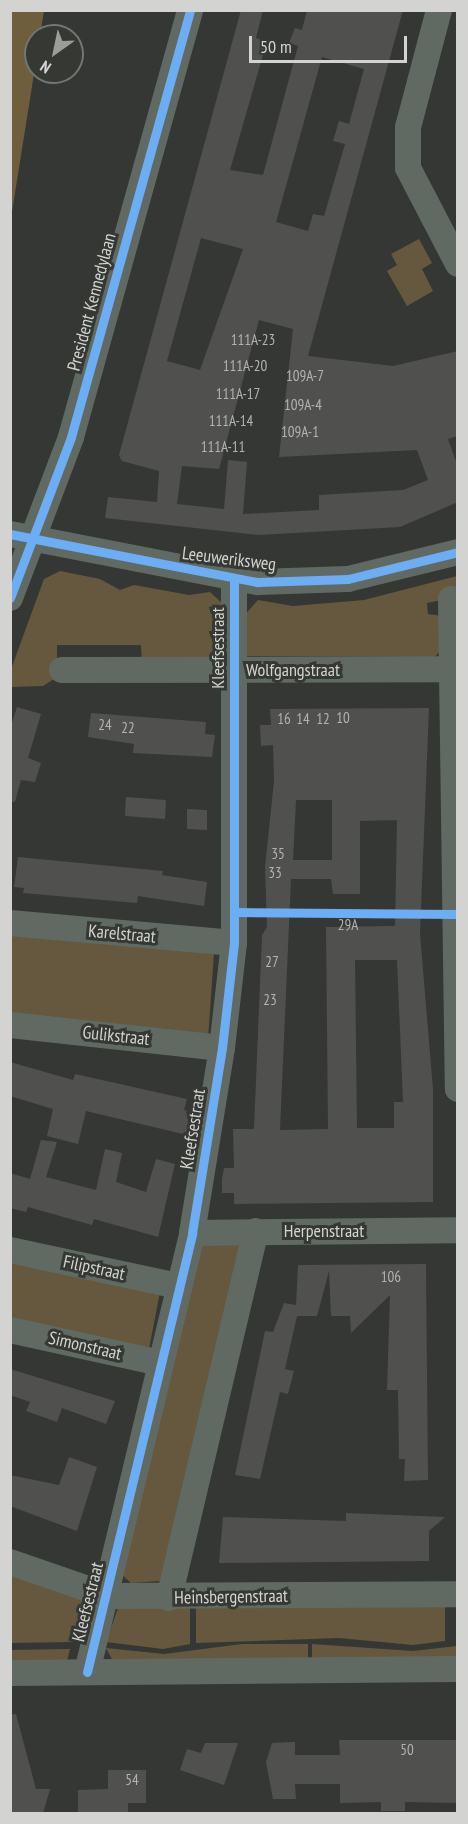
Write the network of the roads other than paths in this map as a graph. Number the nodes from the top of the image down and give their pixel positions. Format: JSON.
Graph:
{"nodes":[{"id":1,"x":190,"y":10,"type":"edge"},
{"id":2,"x":439,"y":10,"type":"edge"},
{"id":3,"x":458,"y":264,"type":"edge"},
{"id":4,"x":21,"y":537,"type":"edge"},
{"id":5,"x":458,"y":552,"type":"edge"},
{"id":6,"x":234,"y":580,"type":"junction"},
{"id":7,"x":10,"y":598,"type":"edge"},
{"id":8,"x":451,"y":599,"type":"dead end"},
{"id":9,"x":452,"y":669,"type":"junction"},
{"id":10,"x":62,"y":670,"type":"dead end"},
{"id":11,"x":235,"y":670,"type":"junction"},
{"id":12,"x":10,"y":923,"type":"edge"},
{"id":13,"x":234,"y":943,"type":"junction"},
{"id":14,"x":10,"y":1025,"type":"edge"},
{"id":15,"x":222,"y":1048,"type":"junction"},
{"id":16,"x":458,"y":1089,"type":"edge"},
{"id":17,"x":458,"y":1230,"type":"edge"},
{"id":18,"x":256,"y":1231,"type":"junction"},
{"id":19,"x":192,"y":1233,"type":"junction"},
{"id":20,"x":10,"y":1250,"type":"edge"},
{"id":21,"x":178,"y":1286,"type":"junction"},
{"id":22,"x":10,"y":1330,"type":"edge"},
{"id":23,"x":160,"y":1363,"type":"junction"},
{"id":24,"x":10,"y":1562,"type":"edge"},
{"id":25,"x":458,"y":1594,"type":"edge"},
{"id":26,"x":108,"y":1596,"type":"junction"},
{"id":27,"x":169,"y":1598,"type":"junction"},
{"id":28,"x":458,"y":1669,"type":"edge"},
{"id":29,"x":87,"y":1672,"type":"junction"},
{"id":30,"x":10,"y":1673,"type":"edge"}],
"edges":[{"from":1,"to":4,"type":"street","name":"President Kennedylaan"},
{"from":2,"to":3,"type":"street"},
{"from":4,"to":6,"type":"street","name":"Leeuweriksweg"},
{"from":4,"to":7,"type":"street","name":"President Kennedylaan"},
{"from":5,"to":6,"type":"street","name":"Leeuweriksweg"},
{"from":6,"to":11,"type":"street","name":"Kleefsestraat"},
{"from":8,"to":9,"type":"street"},
{"from":9,"to":11,"type":"street","name":"Wolfgangstraat"},
{"from":9,"to":16,"type":"street"},
{"from":10,"to":11,"type":"street","name":"Wolfgangstraat"},
{"from":11,"to":13,"type":"street","name":"Kleefsestraat"},
{"from":12,"to":13,"type":"street","name":"Karelstraat"},
{"from":13,"to":15,"type":"street","name":"Kleefsestraat"},
{"from":14,"to":15,"type":"street","name":"Gulikstraat"},
{"from":15,"to":19,"type":"street","name":"Kleefsestraat"},
{"from":17,"to":18,"type":"street","name":"Herpenstraat"},
{"from":18,"to":19,"type":"street","name":"Herpenstraat"},
{"from":18,"to":27,"type":"street"},
{"from":19,"to":21,"type":"street","name":"Kleefsestraat"},
{"from":20,"to":21,"type":"street","name":"Filipstraat"},
{"from":21,"to":23,"type":"street","name":"Kleefsestraat"},
{"from":22,"to":23,"type":"street","name":"Simonstraat"},
{"from":23,"to":26,"type":"street","name":"Kleefsestraat"},
{"from":24,"to":26,"type":"street","name":"Heinsbergenstraat"},
{"from":25,"to":27,"type":"street","name":"Heinsbergenstraat"},
{"from":26,"to":27,"type":"street","name":"Heinsbergenstraat"},
{"from":26,"to":29,"type":"street","name":"Kleefsestraat"},
{"from":28,"to":29,"type":"street"},
{"from":29,"to":30,"type":"street"}]}
